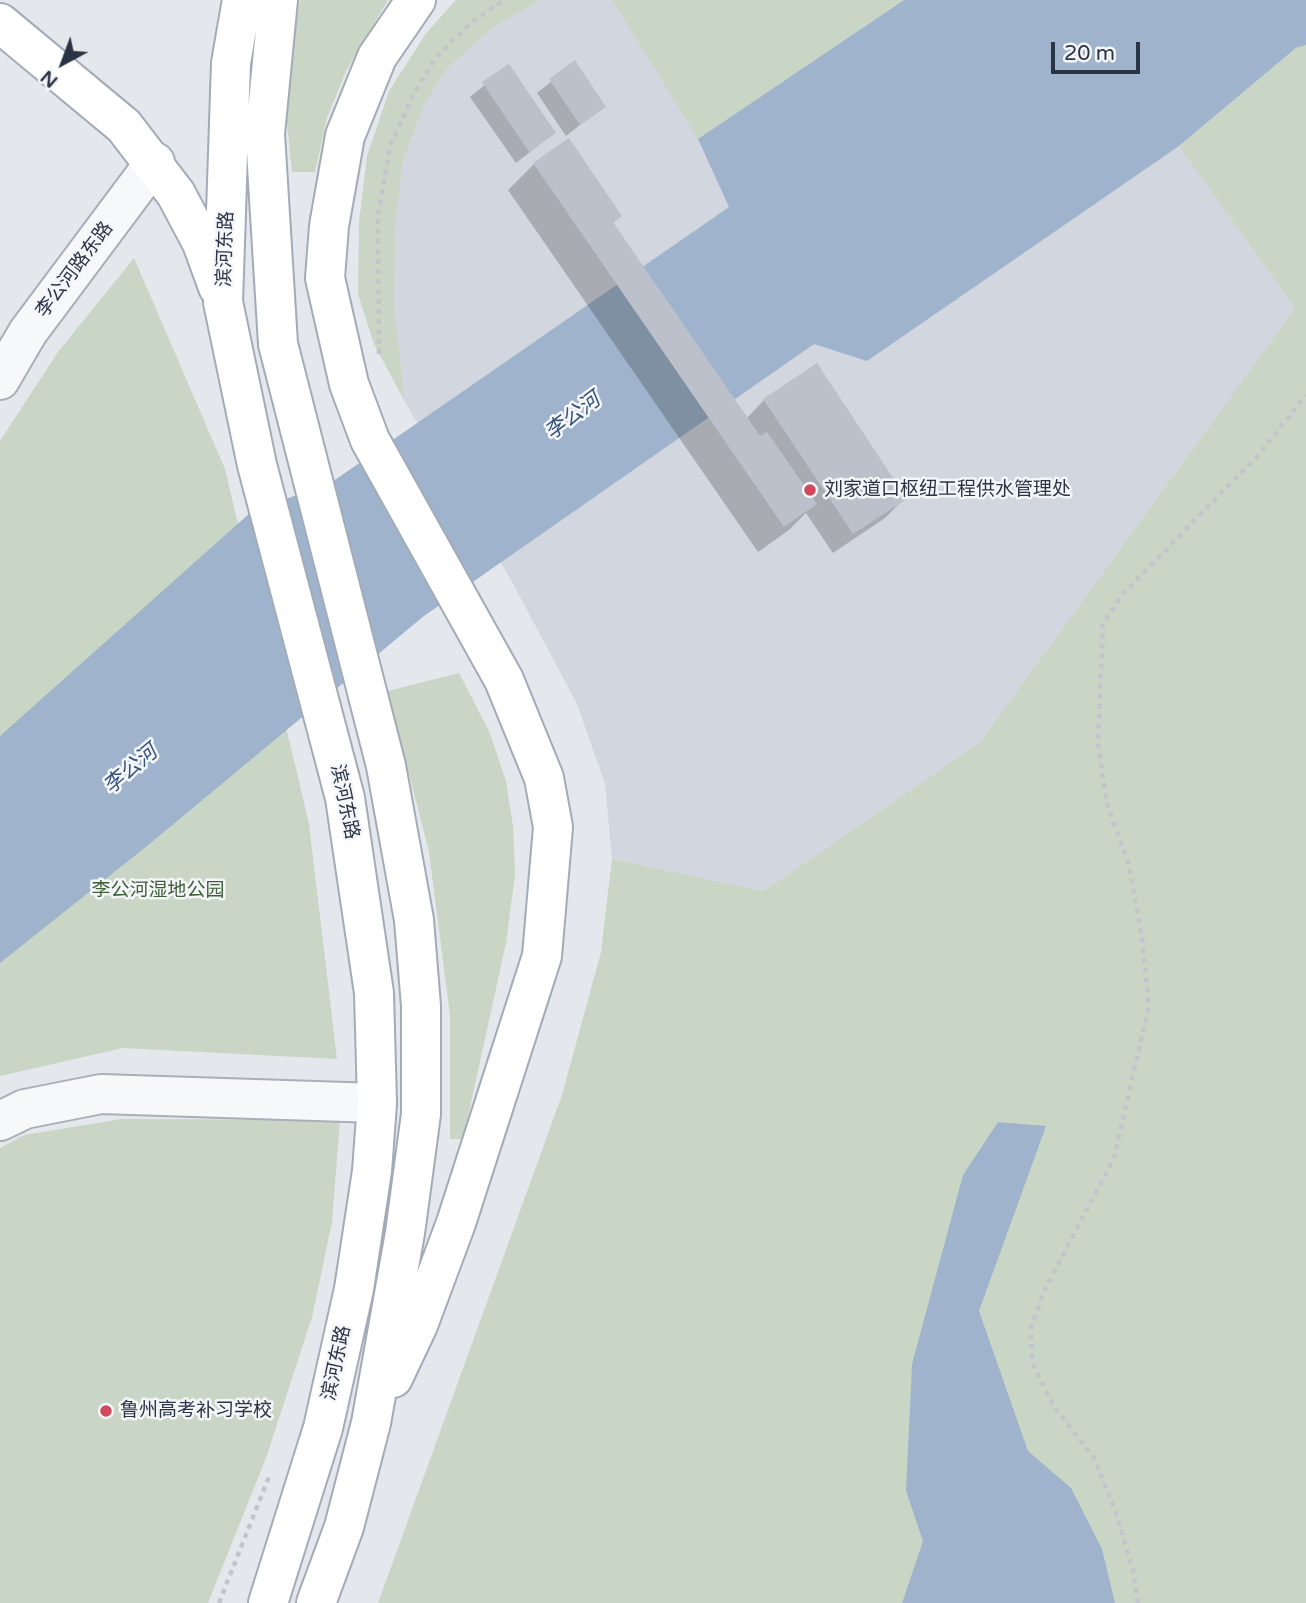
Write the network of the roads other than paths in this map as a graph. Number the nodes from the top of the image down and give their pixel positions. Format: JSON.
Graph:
{"nodes":[{"id":1,"x":242,"y":0,"type":"edge"},
{"id":2,"x":278,"y":0,"type":"edge"},
{"id":3,"x":416,"y":0,"type":"edge"},
{"id":4,"x":0,"y":23,"type":"edge"},
{"id":5,"x":155,"y":162,"type":"junction"},
{"id":6,"x":223,"y":302,"type":"junction"},
{"id":7,"x":0,"y":380,"type":"edge"},
{"id":8,"x":377,"y":1103,"type":"junction"},
{"id":9,"x":0,"y":1121,"type":"edge"},
{"id":10,"x":371,"y":1423,"type":"junction"},
{"id":11,"x":268,"y":1603,"type":"edge"},
{"id":12,"x":316,"y":1603,"type":"edge"}],
"edges":[{"from":1,"to":6,"type":"main road","name":"滨河东路"},
{"from":2,"to":10,"type":"main road"},
{"from":3,"to":10,"type":"main road"},
{"from":4,"to":5,"type":"main road"},
{"from":5,"to":6,"type":"main road"},
{"from":5,"to":7,"type":"street","name":"李公河路东路"},
{"from":6,"to":8,"type":"main road","name":"滨河东路"},
{"from":8,"to":9,"type":"street"},
{"from":8,"to":11,"type":"main road","name":"滨河东路"},
{"from":10,"to":12,"type":"main road"}]}
